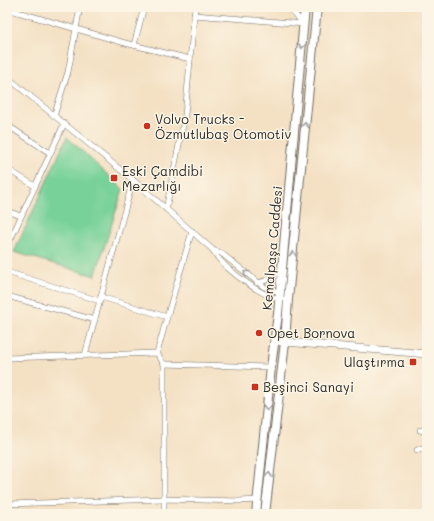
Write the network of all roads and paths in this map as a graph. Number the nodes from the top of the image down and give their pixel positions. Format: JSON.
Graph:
{"nodes":[{"id":1,"x":80,"y":7,"type":"edge"},
{"id":2,"x":144,"y":7,"type":"edge"},
{"id":3,"x":195,"y":7,"type":"edge"},
{"id":4,"x":288,"y":7,"type":"edge"},
{"id":5,"x":305,"y":7,"type":"edge"},
{"id":6,"x":317,"y":7,"type":"edge"},
{"id":7,"x":7,"y":9,"type":"edge"},
{"id":8,"x":194,"y":15,"type":"junction"},
{"id":9,"x":304,"y":24,"type":"junction"},
{"id":10,"x":77,"y":28,"type":"junction"},
{"id":11,"x":134,"y":45,"type":"junction"},
{"id":12,"x":190,"y":59,"type":"junction"},
{"id":13,"x":7,"y":78,"type":"edge"},
{"id":14,"x":54,"y":116,"type":"junction"},
{"id":15,"x":64,"y":124,"type":"junction"},
{"id":16,"x":7,"y":125,"type":"edge"},
{"id":17,"x":50,"y":153,"type":"junction"},
{"id":18,"x":7,"y":169,"type":"edge"},
{"id":19,"x":133,"y":180,"type":"junction"},
{"id":20,"x":35,"y":186,"type":"junction"},
{"id":21,"x":166,"y":209,"type":"junction"},
{"id":22,"x":7,"y":211,"type":"edge"},
{"id":23,"x":21,"y":216,"type":"junction"},
{"id":24,"x":192,"y":232,"type":"junction"},
{"id":25,"x":7,"y":245,"type":"edge"},
{"id":26,"x":213,"y":250,"type":"junction"},
{"id":27,"x":282,"y":268,"type":"junction"},
{"id":28,"x":7,"y":272,"type":"edge"},
{"id":29,"x":257,"y":283,"type":"junction"},
{"id":30,"x":279,"y":295,"type":"junction"},
{"id":31,"x":7,"y":296,"type":"edge"},
{"id":32,"x":288,"y":296,"type":"junction"},
{"id":33,"x":100,"y":299,"type":"junction"},
{"id":34,"x":166,"y":317,"type":"junction"},
{"id":35,"x":95,"y":320,"type":"junction"},
{"id":36,"x":274,"y":341,"type":"junction"},
{"id":37,"x":285,"y":342,"type":"junction"},
{"id":38,"x":158,"y":353,"type":"junction"},
{"id":39,"x":427,"y":354,"type":"edge"},
{"id":40,"x":85,"y":355,"type":"junction"},
{"id":41,"x":7,"y":358,"type":"edge"},
{"id":42,"x":164,"y":364,"type":"junction"},
{"id":43,"x":271,"y":368,"type":"junction"},
{"id":44,"x":420,"y":430,"type":"dead end"},
{"id":45,"x":427,"y":432,"type":"edge"},
{"id":46,"x":427,"y":446,"type":"edge"},
{"id":47,"x":417,"y":450,"type":"dead end"},
{"id":48,"x":164,"y":499,"type":"junction"},
{"id":49,"x":258,"y":500,"type":"junction"},
{"id":50,"x":7,"y":504,"type":"edge"},
{"id":51,"x":164,"y":514,"type":"edge"},
{"id":52,"x":256,"y":514,"type":"edge"},
{"id":53,"x":265,"y":514,"type":"edge"}],
"edges":[{"from":1,"to":10,"type":"street"},
{"from":2,"to":11,"type":"street"},
{"from":3,"to":8,"type":"street"},
{"from":4,"to":9,"type":"street"},
{"from":5,"to":9,"type":"main road","name":"Kemalpaşa Caddesi"},
{"from":32,"to":6,"type":"main road","name":"Kemalpaşa Caddesi","one_way":true},
{"from":7,"to":10,"type":"street"},
{"from":8,"to":9,"type":"street"},
{"from":8,"to":12,"type":"street"},
{"from":9,"to":27,"type":"main road","name":"Kemalpaşa Caddesi","one_way":true},
{"from":10,"to":11,"type":"street"},
{"from":10,"to":14,"type":"street"},
{"from":11,"to":12,"type":"street"},
{"from":12,"to":21,"type":"street"},
{"from":13,"to":14,"type":"street"},
{"from":14,"to":15,"type":"street"},
{"from":15,"to":17,"type":"street"},
{"from":15,"to":19,"type":"street"},
{"from":16,"to":17,"type":"street"},
{"from":17,"to":20,"type":"street"},
{"from":18,"to":20,"type":"street"},
{"from":19,"to":21,"type":"street"},
{"from":19,"to":33,"type":"street"},
{"from":20,"to":23,"type":"street"},
{"from":21,"to":24,"type":"street"},
{"from":22,"to":23,"type":"street"},
{"from":23,"to":25,"type":"street"},
{"from":24,"to":26,"type":"street"},
{"from":24,"to":34,"type":"street"},
{"from":29,"to":26,"type":"street","one_way":true},
{"from":26,"to":30,"type":"street"},
{"from":27,"to":29,"type":"street"},
{"from":27,"to":30,"type":"main road","name":"Kemalpaşa Caddesi"},
{"from":28,"to":33,"type":"street"},
{"from":29,"to":30,"type":"street"},
{"from":30,"to":32,"type":"main road"},
{"from":30,"to":36,"type":"main road","name":"Kemalpaşa Caddesi"},
{"from":31,"to":35,"type":"street"},
{"from":32,"to":37,"type":"main road","name":"Kemalpaşa Caddesi"},
{"from":33,"to":34,"type":"street"},
{"from":33,"to":35,"type":"street"},
{"from":34,"to":38,"type":"street"},
{"from":35,"to":40,"type":"street"},
{"from":36,"to":37,"type":"street"},
{"from":36,"to":43,"type":"main road","name":"Kemalpaşa Caddesi"},
{"from":37,"to":39,"type":"street"},
{"from":53,"to":37,"type":"main road","one_way":true},
{"from":38,"to":40,"type":"street"},
{"from":38,"to":42,"type":"street"},
{"from":40,"to":41,"type":"street"},
{"from":42,"to":43,"type":"street"},
{"from":42,"to":48,"type":"street"},
{"from":43,"to":49,"type":"main road","name":"Kemalpaşa Caddesi","one_way":true},
{"from":44,"to":45,"type":"street"},
{"from":46,"to":47,"type":"street"},
{"from":48,"to":49,"type":"street"},
{"from":48,"to":50,"type":"street"},
{"from":48,"to":51,"type":"street"},
{"from":49,"to":52,"type":"main road","name":"Kemalpaşa Caddesi"}]}
